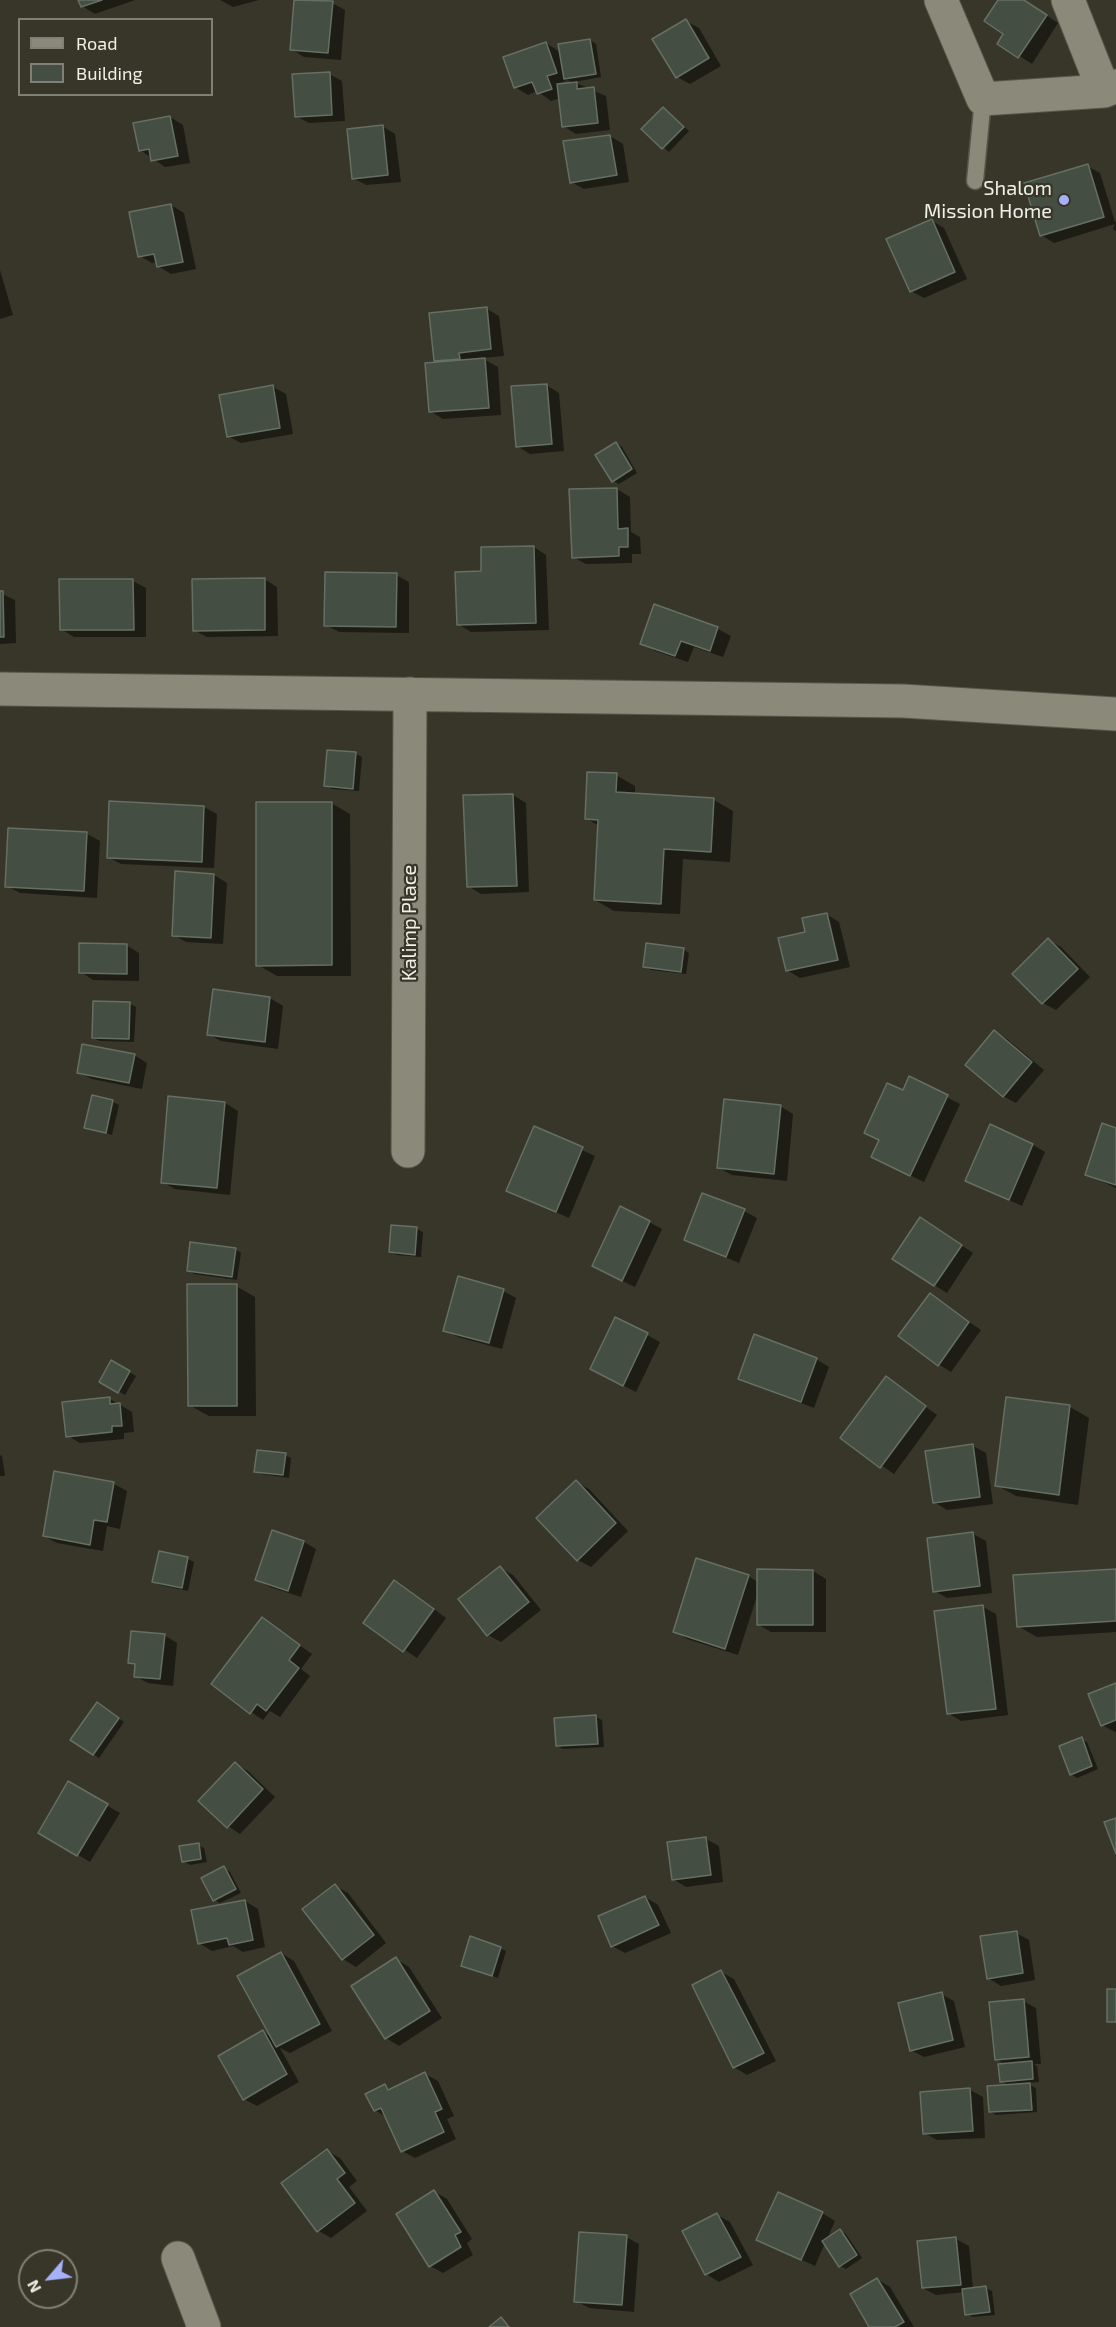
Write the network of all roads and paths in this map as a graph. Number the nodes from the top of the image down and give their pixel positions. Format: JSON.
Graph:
{"nodes":[{"id":1,"x":941,"y":0,"type":"edge"},
{"id":2,"x":1068,"y":0,"type":"edge"},
{"id":3,"x":1110,"y":89,"type":"edge"},
{"id":4,"x":983,"y":99,"type":"junction"},
{"id":5,"x":975,"y":181,"type":"dead end"},
{"id":6,"x":0,"y":689,"type":"edge"},
{"id":7,"x":410,"y":694,"type":"junction"},
{"id":8,"x":1116,"y":714,"type":"edge"},
{"id":9,"x":408,"y":1151,"type":"dead end"},
{"id":10,"x":178,"y":2258,"type":"dead end"},
{"id":11,"x":204,"y":2327,"type":"edge"}],
"edges":[{"from":1,"to":4,"type":"street"},
{"from":2,"to":3,"type":"street"},
{"from":3,"to":4,"type":"street"},
{"from":4,"to":5,"type":"lane"},
{"from":6,"to":7,"type":"street"},
{"from":7,"to":8,"type":"street"},
{"from":7,"to":9,"type":"street","name":"Kalimp Place"},
{"from":10,"to":11,"type":"street"}]}
